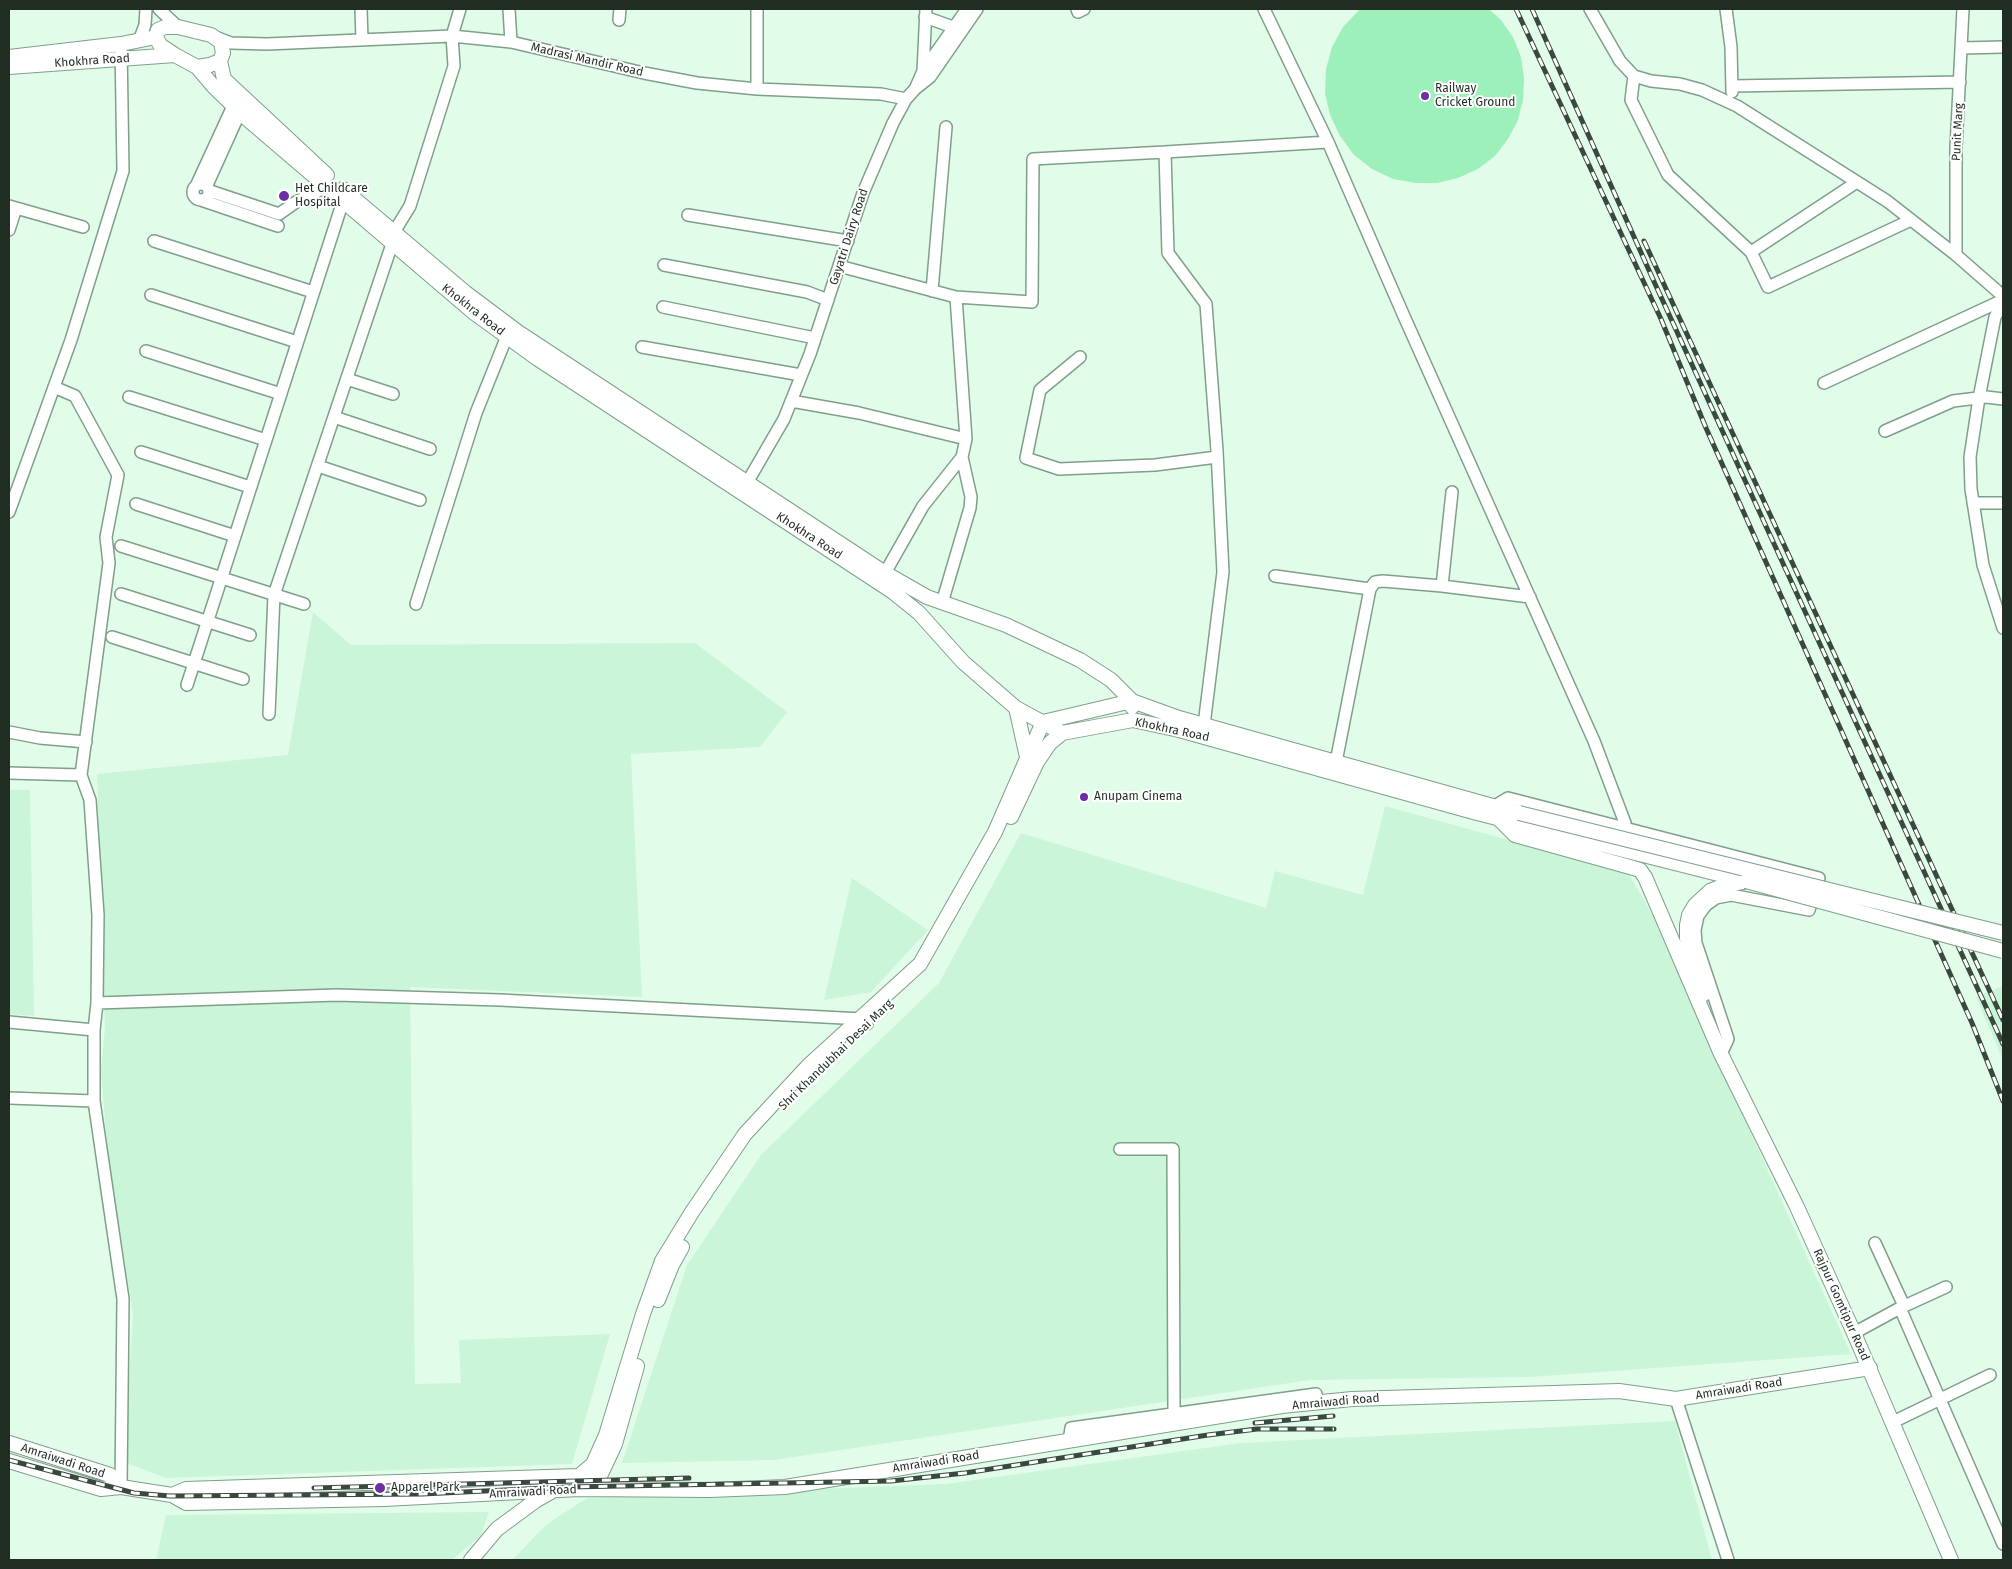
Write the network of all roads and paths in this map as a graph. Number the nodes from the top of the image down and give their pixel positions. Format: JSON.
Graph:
{"nodes":[{"id":1,"x":146,"y":9,"type":"edge"},
{"id":2,"x":159,"y":9,"type":"edge"},
{"id":3,"x":361,"y":9,"type":"edge"},
{"id":4,"x":460,"y":9,"type":"edge"},
{"id":5,"x":509,"y":9,"type":"edge"},
{"id":6,"x":757,"y":9,"type":"edge"},
{"id":7,"x":967,"y":9,"type":"edge"},
{"id":8,"x":977,"y":9,"type":"edge"},
{"id":9,"x":1077,"y":9,"type":"edge"},
{"id":10,"x":1084,"y":9,"type":"edge"},
{"id":11,"x":1264,"y":9,"type":"edge"},
{"id":12,"x":1590,"y":9,"type":"edge"},
{"id":13,"x":1726,"y":9,"type":"edge"},
{"id":14,"x":1963,"y":9,"type":"edge"},
{"id":15,"x":925,"y":13,"type":"edge"},
{"id":16,"x":178,"y":27,"type":"junction"},
{"id":17,"x":954,"y":28,"type":"junction"},
{"id":18,"x":211,"y":35,"type":"junction"},
{"id":19,"x":452,"y":36,"type":"junction"},
{"id":20,"x":156,"y":38,"type":"junction"},
{"id":21,"x":362,"y":40,"type":"junction"},
{"id":22,"x":139,"y":41,"type":"junction"},
{"id":23,"x":511,"y":42,"type":"junction"},
{"id":24,"x":121,"y":44,"type":"junction"},
{"id":25,"x":267,"y":44,"type":"junction"},
{"id":26,"x":2003,"y":47,"type":"edge"},
{"id":27,"x":1962,"y":48,"type":"junction"},
{"id":28,"x":9,"y":56,"type":"edge"},
{"id":29,"x":175,"y":56,"type":"junction"},
{"id":30,"x":222,"y":57,"type":"junction"},
{"id":31,"x":122,"y":59,"type":"junction"},
{"id":32,"x":198,"y":66,"type":"junction"},
{"id":33,"x":9,"y":67,"type":"edge"},
{"id":34,"x":923,"y":71,"type":"junction"},
{"id":35,"x":1634,"y":76,"type":"junction"},
{"id":36,"x":1960,"y":82,"type":"junction"},
{"id":37,"x":1732,"y":86,"type":"junction"},
{"id":38,"x":756,"y":89,"type":"junction"},
{"id":39,"x":915,"y":89,"type":"junction"},
{"id":40,"x":906,"y":99,"type":"junction"},
{"id":41,"x":1732,"y":104,"type":"junction"},
{"id":42,"x":236,"y":109,"type":"junction"},
{"id":43,"x":946,"y":127,"type":"dead end"},
{"id":44,"x":1328,"y":142,"type":"junction"},
{"id":45,"x":1164,"y":152,"type":"junction"},
{"id":46,"x":1857,"y":182,"type":"junction"},
{"id":47,"x":204,"y":187,"type":"junction"},
{"id":48,"x":326,"y":187,"type":"junction"},
{"id":49,"x":343,"y":201,"type":"junction"},
{"id":50,"x":12,"y":207,"type":"edge"},
{"id":51,"x":688,"y":215,"type":"dead end"},
{"id":52,"x":1911,"y":220,"type":"junction"},
{"id":53,"x":83,"y":226,"type":"dead end"},
{"id":54,"x":278,"y":226,"type":"dead end"},
{"id":55,"x":9,"y":230,"type":"edge"},
{"id":56,"x":393,"y":238,"type":"junction"},
{"id":57,"x":154,"y":241,"type":"dead end"},
{"id":58,"x":848,"y":241,"type":"junction"},
{"id":59,"x":1752,"y":252,"type":"junction"},
{"id":60,"x":1956,"y":255,"type":"junction"},
{"id":61,"x":664,"y":266,"type":"dead end"},
{"id":62,"x":839,"y":266,"type":"junction"},
{"id":63,"x":932,"y":291,"type":"junction"},
{"id":64,"x":314,"y":292,"type":"junction"},
{"id":65,"x":151,"y":295,"type":"dead end"},
{"id":66,"x":956,"y":297,"type":"junction"},
{"id":67,"x":828,"y":300,"type":"junction"},
{"id":68,"x":2003,"y":300,"type":"edge"},
{"id":69,"x":662,"y":307,"type":"dead end"},
{"id":70,"x":507,"y":336,"type":"junction"},
{"id":71,"x":815,"y":338,"type":"junction"},
{"id":72,"x":297,"y":342,"type":"junction"},
{"id":73,"x":642,"y":347,"type":"dead end"},
{"id":74,"x":146,"y":351,"type":"dead end"},
{"id":75,"x":1080,"y":357,"type":"dead end"},
{"id":76,"x":801,"y":375,"type":"junction"},
{"id":77,"x":347,"y":379,"type":"junction"},
{"id":78,"x":1824,"y":383,"type":"dead end"},
{"id":79,"x":54,"y":388,"type":"junction"},
{"id":80,"x":280,"y":394,"type":"junction"},
{"id":81,"x":393,"y":394,"type":"dead end"},
{"id":82,"x":129,"y":397,"type":"dead end"},
{"id":83,"x":1979,"y":398,"type":"junction"},
{"id":84,"x":2003,"y":399,"type":"edge"},
{"id":85,"x":791,"y":401,"type":"junction"},
{"id":86,"x":334,"y":417,"type":"junction"},
{"id":87,"x":1885,"y":432,"type":"dead end"},
{"id":88,"x":966,"y":439,"type":"junction"},
{"id":89,"x":266,"y":440,"type":"junction"},
{"id":90,"x":430,"y":449,"type":"dead end"},
{"id":91,"x":141,"y":452,"type":"dead end"},
{"id":92,"x":962,"y":457,"type":"junction"},
{"id":93,"x":1217,"y":457,"type":"junction"},
{"id":94,"x":318,"y":466,"type":"junction"},
{"id":95,"x":250,"y":487,"type":"junction"},
{"id":96,"x":745,"y":487,"type":"junction"},
{"id":97,"x":1452,"y":492,"type":"dead end"},
{"id":98,"x":420,"y":500,"type":"dead end"},
{"id":99,"x":1973,"y":503,"type":"junction"},
{"id":100,"x":2003,"y":503,"type":"edge"},
{"id":101,"x":136,"y":504,"type":"dead end"},
{"id":102,"x":9,"y":512,"type":"edge"},
{"id":103,"x":235,"y":536,"type":"junction"},
{"id":104,"x":121,"y":546,"type":"dead end"},
{"id":105,"x":885,"y":573,"type":"junction"},
{"id":106,"x":1275,"y":576,"type":"dead end"},
{"id":107,"x":221,"y":578,"type":"junction"},
{"id":108,"x":1442,"y":586,"type":"junction"},
{"id":109,"x":1370,"y":589,"type":"junction"},
{"id":110,"x":121,"y":594,"type":"dead end"},
{"id":111,"x":274,"y":595,"type":"junction"},
{"id":112,"x":1530,"y":597,"type":"junction"},
{"id":113,"x":927,"y":598,"type":"junction"},
{"id":114,"x":942,"y":603,"type":"junction"},
{"id":115,"x":304,"y":604,"type":"dead end"},
{"id":116,"x":416,"y":604,"type":"dead end"},
{"id":117,"x":919,"y":613,"type":"junction"},
{"id":118,"x":207,"y":622,"type":"junction"},
{"id":119,"x":2003,"y":627,"type":"edge"},
{"id":120,"x":250,"y":635,"type":"dead end"},
{"id":121,"x":112,"y":637,"type":"dead end"},
{"id":122,"x":194,"y":663,"type":"junction"},
{"id":123,"x":243,"y":679,"type":"dead end"},
{"id":124,"x":187,"y":684,"type":"dead end"},
{"id":125,"x":1132,"y":701,"type":"junction"},
{"id":126,"x":1016,"y":708,"type":"junction"},
{"id":127,"x":269,"y":714,"type":"dead end"},
{"id":128,"x":1133,"y":720,"type":"junction"},
{"id":129,"x":1043,"y":722,"type":"junction"},
{"id":130,"x":1204,"y":725,"type":"junction"},
{"id":131,"x":9,"y":732,"type":"edge"},
{"id":132,"x":1062,"y":733,"type":"junction"},
{"id":133,"x":86,"y":742,"type":"junction"},
{"id":134,"x":1027,"y":757,"type":"junction"},
{"id":135,"x":1336,"y":762,"type":"junction"},
{"id":136,"x":9,"y":773,"type":"edge"},
{"id":137,"x":82,"y":775,"type":"junction"},
{"id":138,"x":1492,"y":810,"type":"junction"},
{"id":139,"x":1518,"y":818,"type":"junction"},
{"id":140,"x":1625,"y":823,"type":"dead end"},
{"id":141,"x":1746,"y":881,"type":"junction"},
{"id":142,"x":2003,"y":933,"type":"edge"},
{"id":143,"x":2003,"y":951,"type":"edge"},
{"id":144,"x":97,"y":1003,"type":"junction"},
{"id":145,"x":864,"y":1021,"type":"junction"},
{"id":146,"x":9,"y":1022,"type":"edge"},
{"id":147,"x":94,"y":1030,"type":"junction"},
{"id":148,"x":1721,"y":1054,"type":"junction"},
{"id":149,"x":9,"y":1098,"type":"edge"},
{"id":150,"x":94,"y":1101,"type":"junction"},
{"id":151,"x":1120,"y":1149,"type":"dead end"},
{"id":152,"x":1876,"y":1243,"type":"dead end"},
{"id":153,"x":1946,"y":1287,"type":"dead end"},
{"id":154,"x":1902,"y":1307,"type":"junction"},
{"id":155,"x":1854,"y":1333,"type":"junction"},
{"id":156,"x":1870,"y":1368,"type":"junction"},
{"id":157,"x":1990,"y":1375,"type":"dead end"},
{"id":158,"x":1676,"y":1399,"type":"junction"},
{"id":159,"x":1941,"y":1399,"type":"junction"},
{"id":160,"x":1318,"y":1402,"type":"junction"},
{"id":161,"x":1174,"y":1413,"type":"junction"},
{"id":162,"x":1893,"y":1422,"type":"junction"},
{"id":163,"x":614,"y":1427,"type":"junction"},
{"id":164,"x":1069,"y":1440,"type":"junction"},
{"id":165,"x":9,"y":1443,"type":"edge"},
{"id":166,"x":9,"y":1461,"type":"edge"},
{"id":167,"x":601,"y":1474,"type":"junction"},
{"id":168,"x":579,"y":1482,"type":"junction"},
{"id":169,"x":121,"y":1487,"type":"junction"},
{"id":170,"x":626,"y":1489,"type":"junction"},
{"id":171,"x":556,"y":1491,"type":"junction"},
{"id":172,"x":172,"y":1495,"type":"junction"},
{"id":173,"x":2003,"y":1544,"type":"edge"},
{"id":174,"x":471,"y":1560,"type":"edge"},
{"id":175,"x":482,"y":1560,"type":"edge"},
{"id":176,"x":1728,"y":1560,"type":"edge"},
{"id":177,"x":1951,"y":1560,"type":"edge"}],
"edges":[{"from":1,"to":22,"type":"street"},
{"from":2,"to":16,"type":"street"},
{"from":3,"to":21,"type":"street"},
{"from":4,"to":19,"type":"street"},
{"from":5,"to":23,"type":"street"},
{"from":6,"to":38,"type":"street"},
{"from":7,"to":17,"type":"street"},
{"from":8,"to":39,"type":"street","name":"Gayatri Dairy Road"},
{"from":9,"to":10,"type":"street"},
{"from":11,"to":44,"type":"street"},
{"from":12,"to":35,"type":"street"},
{"from":13,"to":37,"type":"street"},
{"from":14,"to":27,"type":"street","name":"Punit Marg"},
{"from":15,"to":17,"type":"street"},
{"from":15,"to":34,"type":"street"},
{"from":16,"to":18,"type":"main road"},
{"from":16,"to":20,"type":"main road"},
{"from":17,"to":34,"type":"street"},
{"from":18,"to":25,"type":"street"},
{"from":18,"to":30,"type":"main road","name":"Khokhra Road"},
{"from":19,"to":21,"type":"street","name":"Madrasi Mandir Road"},
{"from":19,"to":23,"type":"street","name":"Madrasi Mandir Road"},
{"from":19,"to":56,"type":"street"},
{"from":20,"to":22,"type":"main road","name":"Khokhra Road"},
{"from":20,"to":29,"type":"main road"},
{"from":21,"to":25,"type":"street","name":"Madrasi Mandir Road"},
{"from":22,"to":24,"type":"main road","name":"Khokhra Road"},
{"from":23,"to":38,"type":"street","name":"Madrasi Mandir Road"},
{"from":24,"to":28,"type":"main road","name":"Khokhra Road"},
{"from":24,"to":31,"type":"street"},
{"from":25,"to":30,"type":"street"},
{"from":26,"to":27,"type":"street"},
{"from":27,"to":36,"type":"street","name":"Punit Marg"},
{"from":29,"to":31,"type":"main road","name":"Khokhra Road"},
{"from":29,"to":32,"type":"main road"},
{"from":30,"to":32,"type":"main road"},
{"from":30,"to":56,"type":"main road","name":"Khokhra Road"},
{"from":31,"to":33,"type":"main road","name":"Khokhra Road"},
{"from":31,"to":79,"type":"street"},
{"from":32,"to":42,"type":"main road","name":"Khokhra Road"},
{"from":34,"to":39,"type":"street"},
{"from":35,"to":41,"type":"street"},
{"from":35,"to":59,"type":"street"},
{"from":36,"to":37,"type":"street"},
{"from":36,"to":60,"type":"street","name":"Punit Marg"},
{"from":37,"to":41,"type":"street"},
{"from":38,"to":40,"type":"street","name":"Madrasi Mandir Road"},
{"from":39,"to":40,"type":"street","name":"Gayatri Dairy Road"},
{"from":40,"to":58,"type":"street","name":"Gayatri Dairy Road"},
{"from":41,"to":46,"type":"street"},
{"from":42,"to":47,"type":"street"},
{"from":42,"to":48,"type":"main road","name":"Khokhra Road"},
{"from":43,"to":63,"type":"street"},
{"from":44,"to":45,"type":"street"},
{"from":44,"to":112,"type":"street"},
{"from":45,"to":66,"type":"street"},
{"from":45,"to":93,"type":"street"},
{"from":46,"to":52,"type":"street"},
{"from":46,"to":59,"type":"street"},
{"from":47,"to":48,"type":"street"},
{"from":47,"to":54,"type":"street"},
{"from":48,"to":49,"type":"main road","name":"Khokhra Road"},
{"from":49,"to":56,"type":"main road","name":"Khokhra Road"},
{"from":49,"to":64,"type":"street"},
{"from":50,"to":53,"type":"street"},
{"from":50,"to":55,"type":"street"},
{"from":51,"to":58,"type":"street"},
{"from":52,"to":59,"type":"street"},
{"from":52,"to":60,"type":"street"},
{"from":56,"to":70,"type":"main road","name":"Khokhra Road"},
{"from":56,"to":77,"type":"street"},
{"from":56,"to":96,"type":"main road","name":"Khokhra Road"},
{"from":57,"to":64,"type":"street"},
{"from":58,"to":62,"type":"street","name":"Gayatri Dairy Road"},
{"from":60,"to":68,"type":"street"},
{"from":61,"to":67,"type":"street"},
{"from":62,"to":63,"type":"street"},
{"from":62,"to":67,"type":"street","name":"Gayatri Dairy Road"},
{"from":63,"to":66,"type":"street"},
{"from":64,"to":72,"type":"street"},
{"from":65,"to":72,"type":"street"},
{"from":66,"to":88,"type":"street"},
{"from":67,"to":71,"type":"street","name":"Gayatri Dairy Road"},
{"from":68,"to":78,"type":"street"},
{"from":68,"to":83,"type":"street"},
{"from":69,"to":71,"type":"street"},
{"from":70,"to":96,"type":"main road","name":"Khokhra Road"},
{"from":70,"to":116,"type":"street"},
{"from":71,"to":76,"type":"street","name":"Gayatri Dairy Road"},
{"from":72,"to":80,"type":"street"},
{"from":73,"to":76,"type":"street"},
{"from":74,"to":80,"type":"street"},
{"from":75,"to":93,"type":"street"},
{"from":76,"to":85,"type":"street","name":"Gayatri Dairy Road"},
{"from":77,"to":81,"type":"street"},
{"from":77,"to":86,"type":"street"},
{"from":79,"to":102,"type":"street"},
{"from":79,"to":133,"type":"street"},
{"from":80,"to":89,"type":"street"},
{"from":82,"to":89,"type":"street"},
{"from":83,"to":84,"type":"street"},
{"from":83,"to":87,"type":"street"},
{"from":83,"to":99,"type":"street"},
{"from":85,"to":88,"type":"street"},
{"from":85,"to":96,"type":"street","name":"Gayatri Dairy Road"},
{"from":86,"to":90,"type":"street"},
{"from":86,"to":94,"type":"street"},
{"from":88,"to":92,"type":"street"},
{"from":89,"to":95,"type":"street"},
{"from":91,"to":95,"type":"street"},
{"from":92,"to":105,"type":"street"},
{"from":92,"to":114,"type":"street"},
{"from":93,"to":130,"type":"street"},
{"from":94,"to":98,"type":"street"},
{"from":94,"to":111,"type":"street"},
{"from":95,"to":103,"type":"street"},
{"from":96,"to":105,"type":"main road","name":"Khokhra Road"},
{"from":96,"to":117,"type":"main road","name":"Khokhra Road"},
{"from":97,"to":108,"type":"street"},
{"from":99,"to":100,"type":"street"},
{"from":99,"to":119,"type":"street"},
{"from":101,"to":103,"type":"street"},
{"from":103,"to":107,"type":"street"},
{"from":104,"to":107,"type":"street"},
{"from":105,"to":113,"type":"main road","name":"Khokhra Road"},
{"from":106,"to":109,"type":"street"},
{"from":107,"to":111,"type":"street"},
{"from":107,"to":118,"type":"street"},
{"from":108,"to":109,"type":"street"},
{"from":108,"to":112,"type":"street"},
{"from":109,"to":135,"type":"street"},
{"from":110,"to":118,"type":"street"},
{"from":111,"to":115,"type":"street"},
{"from":111,"to":127,"type":"street"},
{"from":112,"to":140,"type":"street"},
{"from":113,"to":114,"type":"main road","name":"Khokhra Road"},
{"from":113,"to":117,"type":"main road"},
{"from":114,"to":125,"type":"main road","name":"Khokhra Road"},
{"from":117,"to":126,"type":"main road","name":"Khokhra Road"},
{"from":118,"to":120,"type":"street"},
{"from":118,"to":122,"type":"street"},
{"from":121,"to":122,"type":"street"},
{"from":122,"to":123,"type":"street"},
{"from":122,"to":124,"type":"street"},
{"from":125,"to":128,"type":"main road"},
{"from":125,"to":129,"type":"main road"},
{"from":125,"to":130,"type":"main road","name":"Khokhra Road"},
{"from":126,"to":129,"type":"main road","name":"Khokhra Road"},
{"from":126,"to":134,"type":"main road"},
{"from":128,"to":132,"type":"main road","name":"Khokhra Road"},
{"from":128,"to":138,"type":"main road","name":"Khokhra Road"},
{"from":129,"to":132,"type":"main road","name":"Khokhra Road"},
{"from":129,"to":134,"type":"main road","name":"Shri Khandubhai Desai Marg"},
{"from":130,"to":135,"type":"main road","name":"Khokhra Road"},
{"from":131,"to":133,"type":"street"},
{"from":132,"to":145,"type":"main road","name":"Shri Khandubhai Desai Marg"},
{"from":133,"to":137,"type":"street"},
{"from":134,"to":145,"type":"main road","name":"Shri Khandubhai Desai Marg"},
{"from":135,"to":138,"type":"main road","name":"Khokhra Road"},
{"from":136,"to":137,"type":"street"},
{"from":137,"to":144,"type":"street"},
{"from":138,"to":139,"type":"main road","name":"Khokhra Road"},
{"from":138,"to":148,"type":"main road"},
{"from":138,"to":148,"type":"street"},
{"from":139,"to":141,"type":"main road"},
{"from":139,"to":142,"type":"main road","bridge":true},
{"from":141,"to":143,"type":"main road","bridge":true},
{"from":141,"to":148,"type":"main road"},
{"from":144,"to":145,"type":"street"},
{"from":144,"to":147,"type":"street"},
{"from":145,"to":163,"type":"main road","name":"Shri Khandubhai Desai Marg"},
{"from":146,"to":147,"type":"street"},
{"from":147,"to":150,"type":"street"},
{"from":148,"to":155,"type":"main road","name":"Rajpur Gomtipur Road"},
{"from":149,"to":150,"type":"street"},
{"from":150,"to":169,"type":"street"},
{"from":151,"to":161,"type":"street"},
{"from":152,"to":154,"type":"street"},
{"from":153,"to":154,"type":"street"},
{"from":154,"to":155,"type":"street"},
{"from":154,"to":159,"type":"street"},
{"from":155,"to":156,"type":"main road","name":"Rajpur Gomtipur Road"},
{"from":156,"to":158,"type":"main road","name":"Amraiwadi Road"},
{"from":156,"to":162,"type":"main road","name":"Rajpur Gomtipur Road"},
{"from":157,"to":159,"type":"street"},
{"from":158,"to":160,"type":"main road","name":"Amraiwadi Road"},
{"from":158,"to":176,"type":"street"},
{"from":159,"to":162,"type":"street"},
{"from":159,"to":173,"type":"street"},
{"from":160,"to":161,"type":"street"},
{"from":160,"to":164,"type":"main road","name":"Amraiwadi Road"},
{"from":161,"to":164,"type":"street"},
{"from":162,"to":177,"type":"main road","name":"Rajpur Gomtipur Road"},
{"from":163,"to":167,"type":"main road","name":"Shri Khandubhai Desai Marg"},
{"from":163,"to":168,"type":"main road","name":"Shri Khandubhai Desai Marg"},
{"from":164,"to":170,"type":"main road","name":"Amraiwadi Road"},
{"from":165,"to":169,"type":"main road","name":"Amraiwadi Road"},
{"from":166,"to":169,"type":"main road"},
{"from":167,"to":168,"type":"main road"},
{"from":167,"to":170,"type":"main road"},
{"from":168,"to":170,"type":"main road","name":"Amraiwadi Road"},
{"from":168,"to":171,"type":"main road","name":"Shri Khandubhai Desai Marg"},
{"from":168,"to":172,"type":"main road"},
{"from":168,"to":175,"type":"main road","name":"Shri Khandubhai Desai Marg"},
{"from":169,"to":172,"type":"main road","name":"Amraiwadi Road"},
{"from":171,"to":172,"type":"main road","name":"Amraiwadi Road"},
{"from":171,"to":174,"type":"main road","name":"Shri Khandubhai Desai Marg"}]}
